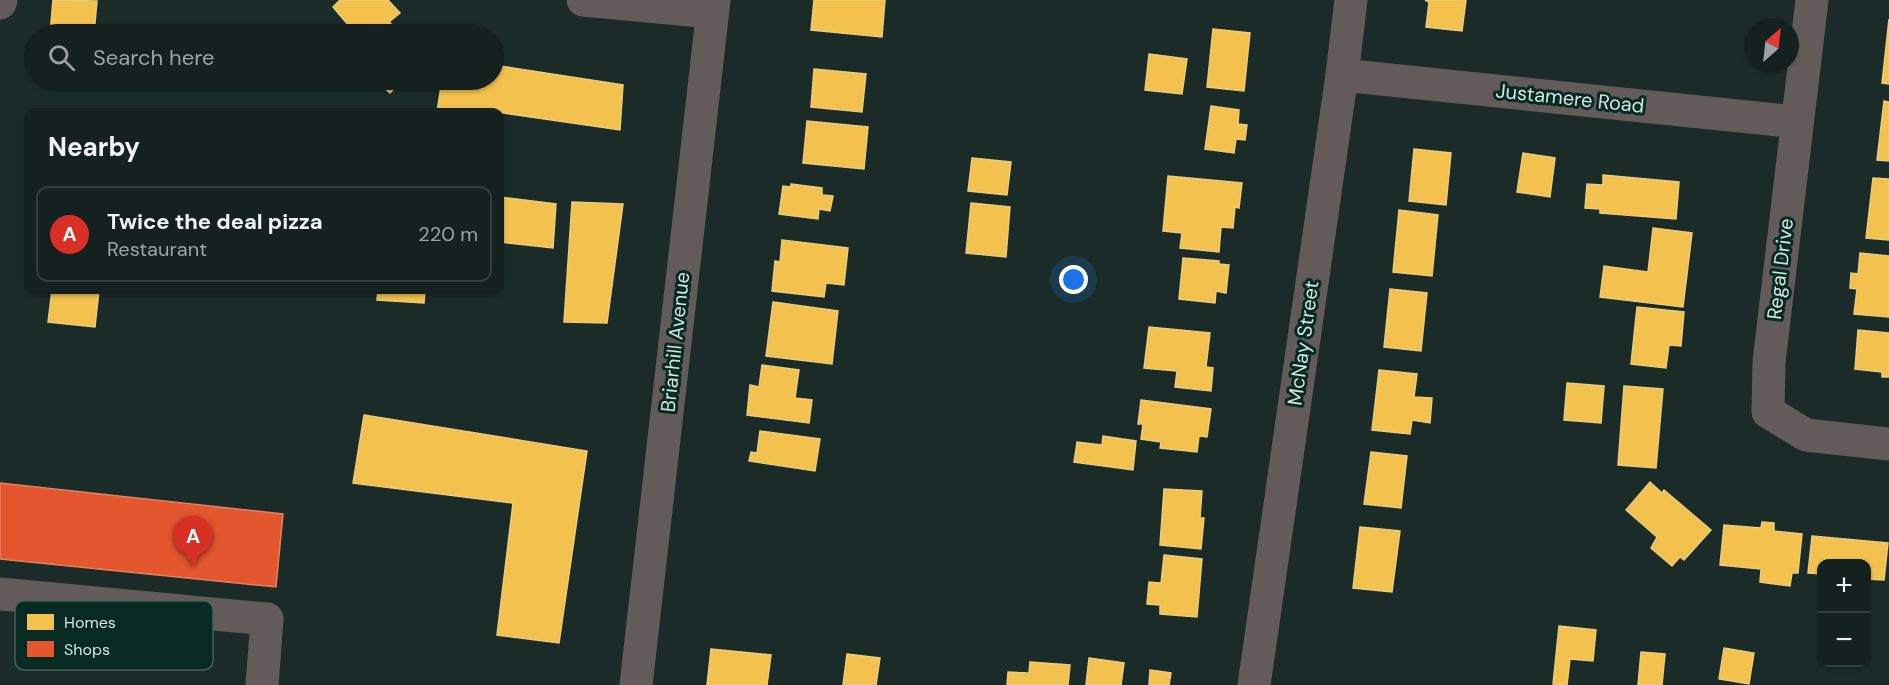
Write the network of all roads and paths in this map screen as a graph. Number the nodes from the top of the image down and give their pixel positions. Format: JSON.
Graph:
{"nodes":[{"id":1,"x":583,"y":0,"type":"edge"},
{"id":2,"x":593,"y":0,"type":"edge"},
{"id":3,"x":1351,"y":0,"type":"edge"},
{"id":4,"x":1812,"y":0,"type":"edge"},
{"id":5,"x":713,"y":6,"type":"edge"},
{"id":6,"x":1342,"y":75,"type":"junction"},
{"id":7,"x":1797,"y":122,"type":"junction"},
{"id":8,"x":1889,"y":444,"type":"edge"},
{"id":9,"x":0,"y":594,"type":"edge"},
{"id":10,"x":75,"y":601,"type":"edge"},
{"id":11,"x":213,"y":614,"type":"edge"},
{"id":12,"x":262,"y":685,"type":"edge"},
{"id":13,"x":636,"y":685,"type":"edge"},
{"id":14,"x":1254,"y":685,"type":"edge"}],
"edges":[{"from":1,"to":2,"type":"street"},
{"from":2,"to":5,"type":"street"},
{"from":3,"to":6,"type":"street","name":"McNay Street"},
{"from":4,"to":7,"type":"street","name":"Regal Drive"},
{"from":5,"to":13,"type":"street","name":"Briarhill Avenue"},
{"from":6,"to":7,"type":"street","name":"Justamere Road"},
{"from":6,"to":14,"type":"street","name":"McNay Street"},
{"from":7,"to":8,"type":"street","name":"Regal Drive"},
{"from":9,"to":10,"type":"street"},
{"from":11,"to":12,"type":"street"}]}
